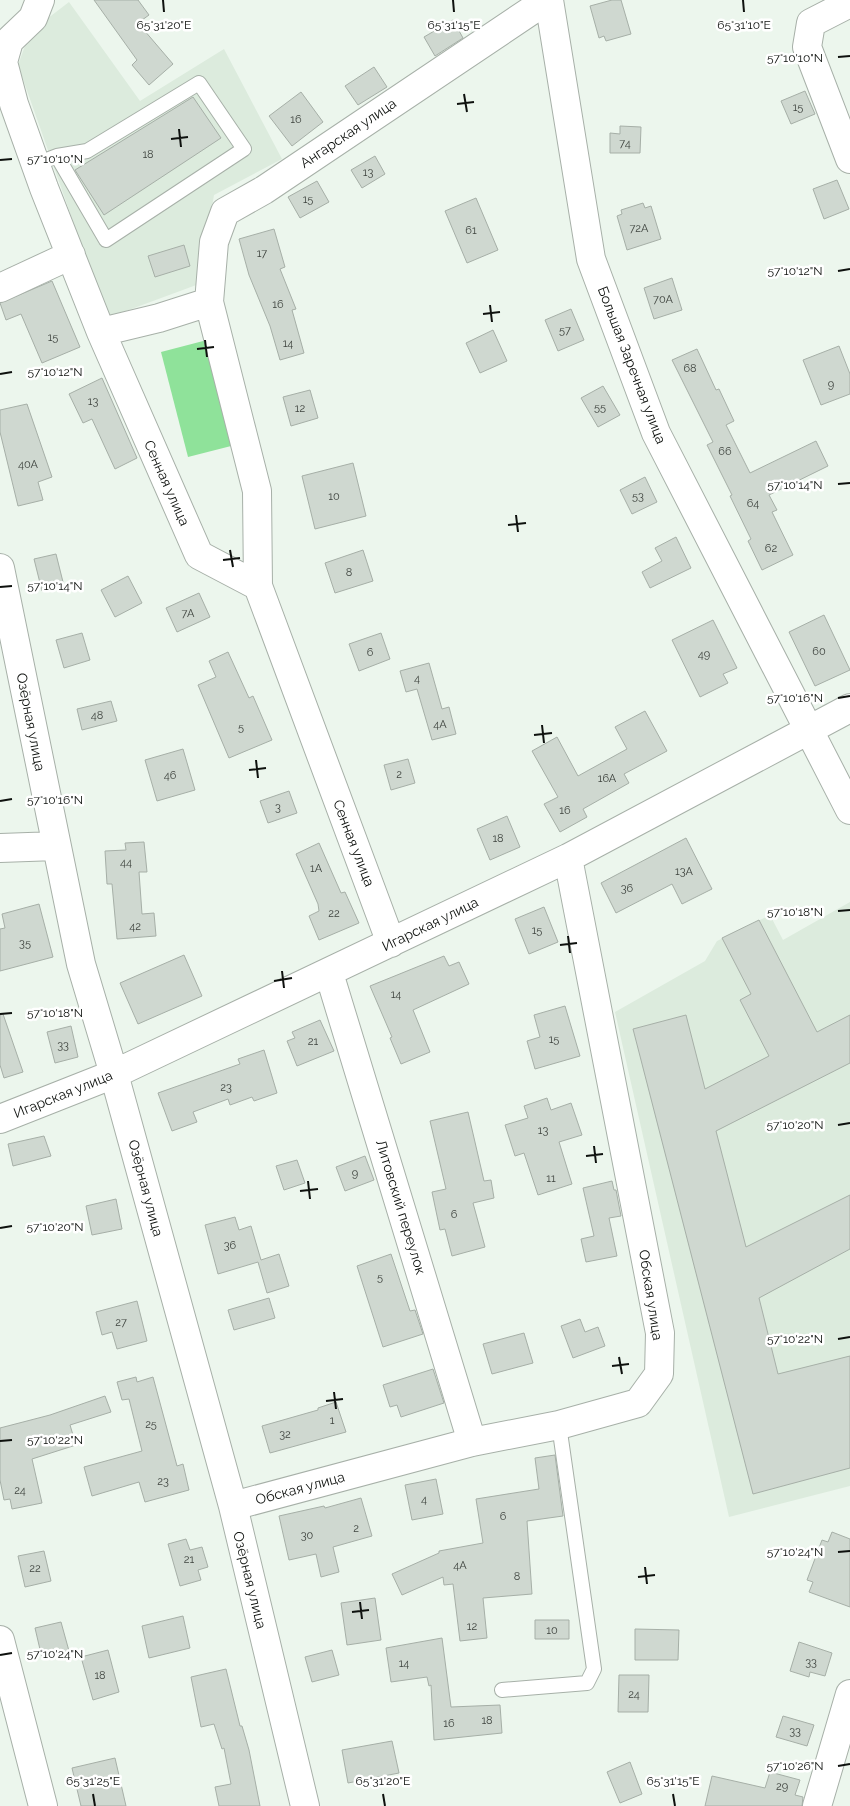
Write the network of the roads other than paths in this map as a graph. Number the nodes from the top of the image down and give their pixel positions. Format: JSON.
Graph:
{"nodes":[{"id":1,"x":40,"y":0,"type":"edge"},
{"id":2,"x":548,"y":0,"type":"edge"},
{"id":3,"x":850,"y":3,"type":"edge"},
{"id":4,"x":850,"y":159,"type":"edge"},
{"id":5,"x":46,"y":160,"type":"junction"},
{"id":6,"x":71,"y":255,"type":"junction"},
{"id":7,"x":0,"y":288,"type":"edge"},
{"id":8,"x":209,"y":302,"type":"junction"},
{"id":9,"x":101,"y":332,"type":"junction"},
{"id":10,"x":0,"y":568,"type":"edge"},
{"id":11,"x":258,"y":586,"type":"junction"},
{"id":12,"x":850,"y":708,"type":"edge"},
{"id":13,"x":809,"y":731,"type":"junction"},
{"id":14,"x":850,"y":810,"type":"edge"},
{"id":15,"x":56,"y":846,"type":"junction"},
{"id":16,"x":0,"y":848,"type":"edge"},
{"id":17,"x":568,"y":858,"type":"junction"},
{"id":18,"x":391,"y":943,"type":"junction"},
{"id":19,"x":329,"y":973,"type":"junction"},
{"id":20,"x":114,"y":1074,"type":"junction"},
{"id":21,"x":0,"y":1119,"type":"edge"},
{"id":22,"x":560,"y":1425,"type":"junction"},
{"id":23,"x":472,"y":1442,"type":"junction"},
{"id":24,"x":233,"y":1506,"type":"junction"},
{"id":25,"x":0,"y":1640,"type":"edge"},
{"id":26,"x":502,"y":1690,"type":"dead end"},
{"id":27,"x":850,"y":1694,"type":"edge"},
{"id":28,"x":43,"y":1806,"type":"edge"},
{"id":29,"x":305,"y":1806,"type":"edge"},
{"id":30,"x":816,"y":1806,"type":"edge"}],
"edges":[{"from":1,"to":5,"type":"street","name":"Сенная улица"},
{"from":2,"to":8,"type":"street","name":"Ангарская улица"},
{"from":2,"to":13,"type":"street","name":"Большая Заречная улица"},
{"from":3,"to":4,"type":"street"},
{"from":5,"to":5,"type":"lane"},
{"from":5,"to":6,"type":"street","name":"Сенная улица"},
{"from":6,"to":7,"type":"street"},
{"from":6,"to":9,"type":"street","name":"Сенная улица"},
{"from":8,"to":9,"type":"street"},
{"from":8,"to":11,"type":"street","name":"Ангарская улица"},
{"from":9,"to":11,"type":"street","name":"Сенная улица"},
{"from":10,"to":15,"type":"street","name":"Озёрная улица"},
{"from":11,"to":18,"type":"street","name":"Сенная улица"},
{"from":12,"to":13,"type":"street","name":"Игарская улица"},
{"from":13,"to":14,"type":"street","name":"Большая Заречная улица"},
{"from":13,"to":17,"type":"street","name":"Игарская улица"},
{"from":15,"to":16,"type":"street"},
{"from":15,"to":20,"type":"street","name":"Озёрная улица"},
{"from":17,"to":18,"type":"street","name":"Игарская улица"},
{"from":17,"to":22,"type":"street","name":"Обская улица"},
{"from":18,"to":19,"type":"street","name":"Игарская улица"},
{"from":19,"to":20,"type":"street","name":"Игарская улица"},
{"from":19,"to":23,"type":"street","name":"Литовский переулок"},
{"from":20,"to":21,"type":"street","name":"Игарская улица"},
{"from":20,"to":24,"type":"street","name":"Озёрная улица"},
{"from":22,"to":23,"type":"street","name":"Обская улица"},
{"from":22,"to":26,"type":"lane"},
{"from":23,"to":24,"type":"street","name":"Обская улица"},
{"from":24,"to":29,"type":"street","name":"Озёрная улица"},
{"from":25,"to":28,"type":"street"},
{"from":27,"to":30,"type":"street"}]}
